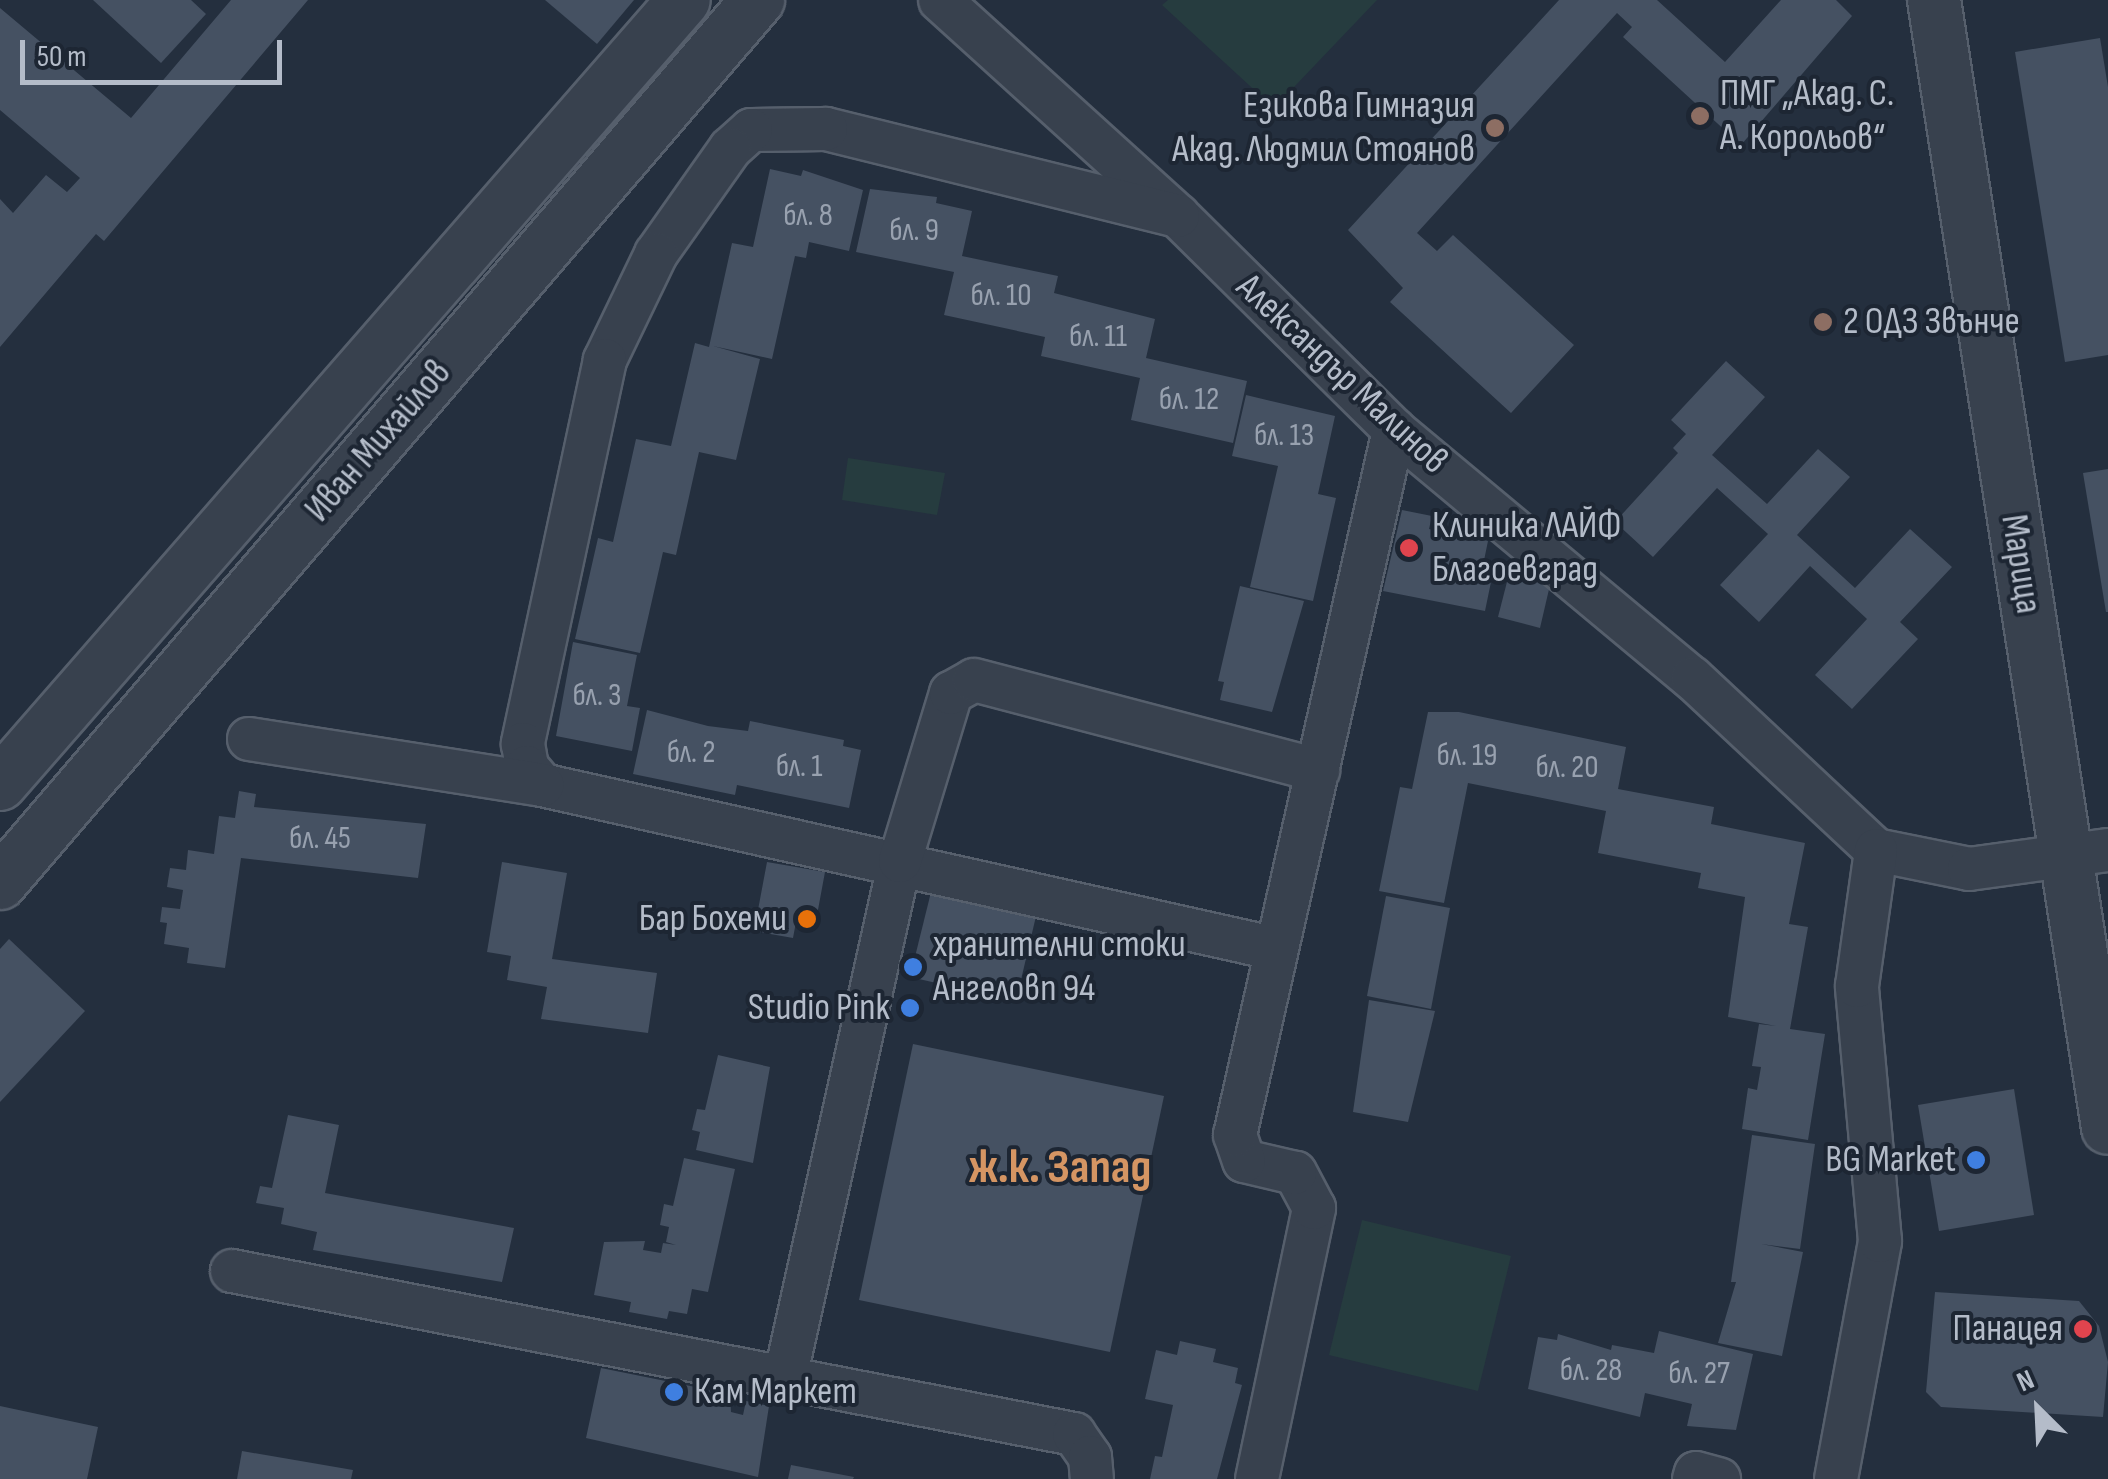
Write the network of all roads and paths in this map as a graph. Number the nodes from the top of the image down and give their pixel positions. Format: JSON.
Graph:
{"nodes":[{"id":1,"x":684,"y":0,"type":"edge"},
{"id":2,"x":758,"y":0,"type":"edge"},
{"id":3,"x":940,"y":0,"type":"edge"},
{"id":4,"x":1934,"y":0,"type":"edge"},
{"id":5,"x":1178,"y":216,"type":"junction"},
{"id":6,"x":1394,"y":430,"type":"junction"},
{"id":7,"x":250,"y":739,"type":"dead end"},
{"id":8,"x":1318,"y":770,"type":"junction"},
{"id":9,"x":0,"y":784,"type":"edge"},
{"id":10,"x":542,"y":786,"type":"junction"},
{"id":11,"x":1876,"y":850,"type":"junction"},
{"id":12,"x":2087,"y":854,"type":"edge"},
{"id":13,"x":900,"y":861,"type":"junction"},
{"id":14,"x":0,"y":883,"type":"edge"},
{"id":15,"x":1278,"y":949,"type":"junction"},
{"id":16,"x":2108,"y":1128,"type":"edge"},
{"id":17,"x":232,"y":1272,"type":"dead end"},
{"id":18,"x":785,"y":1378,"type":"junction"},
{"id":19,"x":1092,"y":1479,"type":"edge"},
{"id":20,"x":1257,"y":1479,"type":"edge"},
{"id":21,"x":1694,"y":1479,"type":"edge"},
{"id":22,"x":1719,"y":1479,"type":"edge"},
{"id":23,"x":1836,"y":1479,"type":"edge"}],
"edges":[{"from":1,"to":9,"type":"street","name":"Иван Михайлов"},
{"from":2,"to":14,"type":"street","name":"Иван Михайлов"},
{"from":3,"to":5,"type":"street","name":"Александър Малинов"},
{"from":4,"to":12,"type":"street","name":"Марица"},
{"from":5,"to":6,"type":"street","name":"Александър Малинов"},
{"from":5,"to":10,"type":"street"},
{"from":6,"to":8,"type":"street"},
{"from":6,"to":11,"type":"street","name":"Александър Малинов"},
{"from":7,"to":10,"type":"street"},
{"from":8,"to":13,"type":"street"},
{"from":8,"to":15,"type":"street"},
{"from":10,"to":13,"type":"street"},
{"from":11,"to":12,"type":"street"},
{"from":11,"to":23,"type":"street"},
{"from":12,"to":16,"type":"street","name":"Марица"},
{"from":13,"to":15,"type":"street"},
{"from":13,"to":18,"type":"street"},
{"from":15,"to":20,"type":"street"},
{"from":17,"to":18,"type":"street"},
{"from":18,"to":19,"type":"street"},
{"from":21,"to":22,"type":"street"}]}
